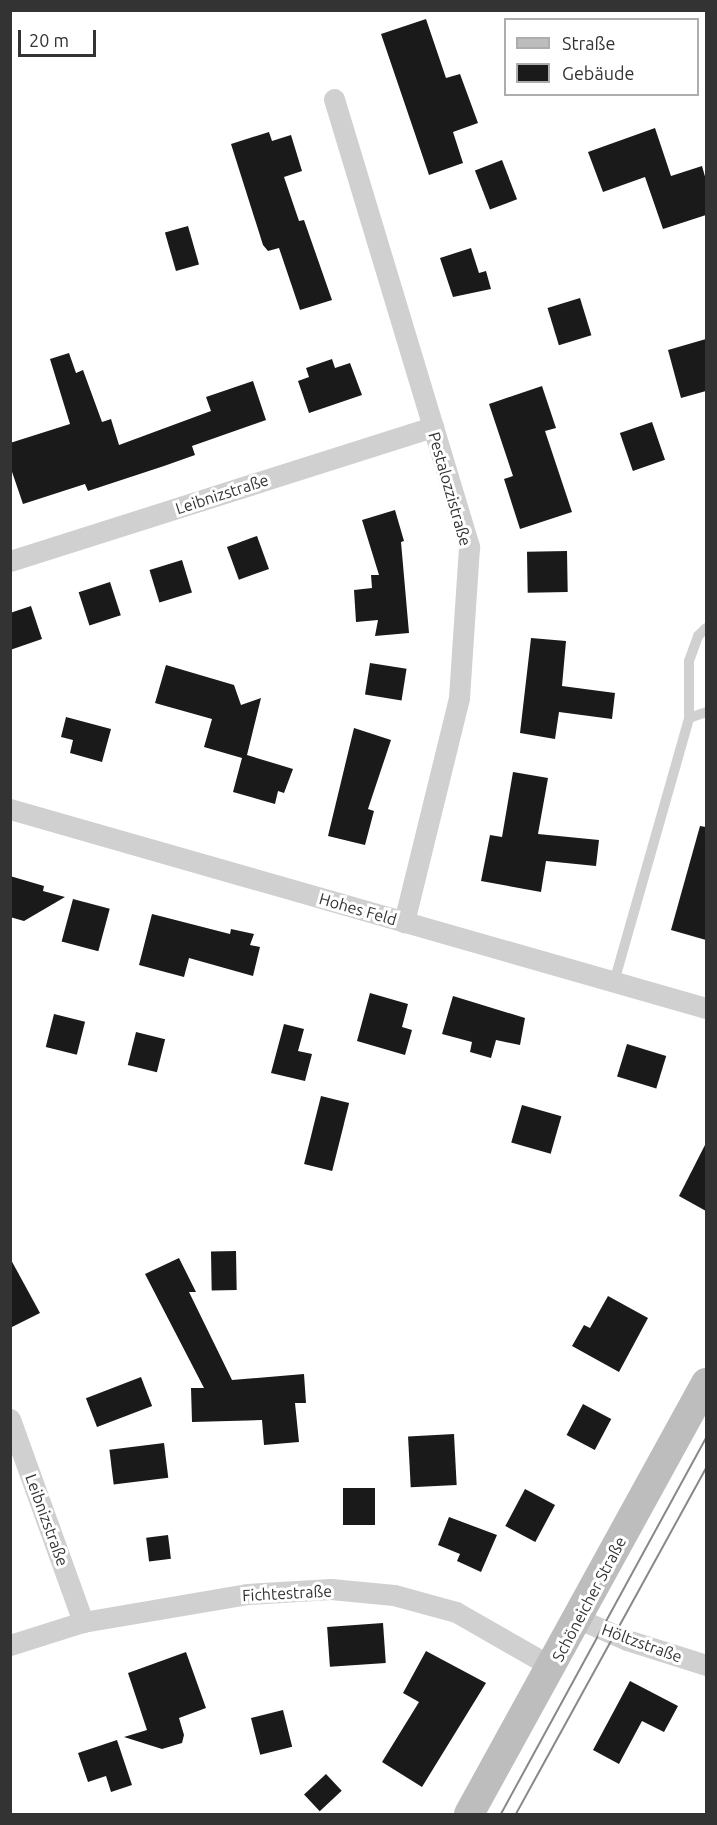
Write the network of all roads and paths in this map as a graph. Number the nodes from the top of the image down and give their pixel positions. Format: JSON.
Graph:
{"nodes":[{"id":1,"x":334,"y":99,"type":"dead end"},
{"id":2,"x":433,"y":427,"type":"junction"},
{"id":3,"x":10,"y":561,"type":"edge"},
{"id":4,"x":706,"y":628,"type":"edge"},
{"id":5,"x":706,"y":712,"type":"edge"},
{"id":6,"x":688,"y":718,"type":"junction"},
{"id":7,"x":10,"y":809,"type":"edge"},
{"id":8,"x":404,"y":922,"type":"junction"},
{"id":9,"x":614,"y":982,"type":"junction"},
{"id":10,"x":706,"y":1008,"type":"edge"},
{"id":11,"x":706,"y":1383,"type":"edge"},
{"id":12,"x":10,"y":1419,"type":"edge"},
{"id":13,"x":579,"y":1619,"type":"junction"},
{"id":14,"x":83,"y":1622,"type":"junction"},
{"id":15,"x":10,"y":1645,"type":"edge"},
{"id":16,"x":706,"y":1665,"type":"edge"},
{"id":17,"x":552,"y":1667,"type":"junction"},
{"id":18,"x":469,"y":1815,"type":"edge"}],
"edges":[{"from":1,"to":2,"type":"street","name":"Pestalozzistraße"},
{"from":2,"to":3,"type":"street","name":"Leibnizstraße"},
{"from":2,"to":8,"type":"street","name":"Pestalozzistraße"},
{"from":4,"to":6,"type":"lane"},
{"from":5,"to":6,"type":"lane"},
{"from":6,"to":9,"type":"lane"},
{"from":7,"to":8,"type":"street","name":"Hohes Feld"},
{"from":8,"to":9,"type":"street","name":"Hohes Feld"},
{"from":9,"to":10,"type":"street","name":"Hohes Feld"},
{"from":11,"to":13,"type":"main road","name":"Schöneicher Straße"},
{"from":12,"to":14,"type":"street","name":"Leibnizstraße"},
{"from":13,"to":16,"type":"street","name":"Höltzstraße"},
{"from":13,"to":17,"type":"main road","name":"Schöneicher Straße"},
{"from":14,"to":15,"type":"street","name":"Fichtestraße"},
{"from":14,"to":17,"type":"street","name":"Fichtestraße"},
{"from":17,"to":18,"type":"main road","name":"Schöneicher Straße"}]}
